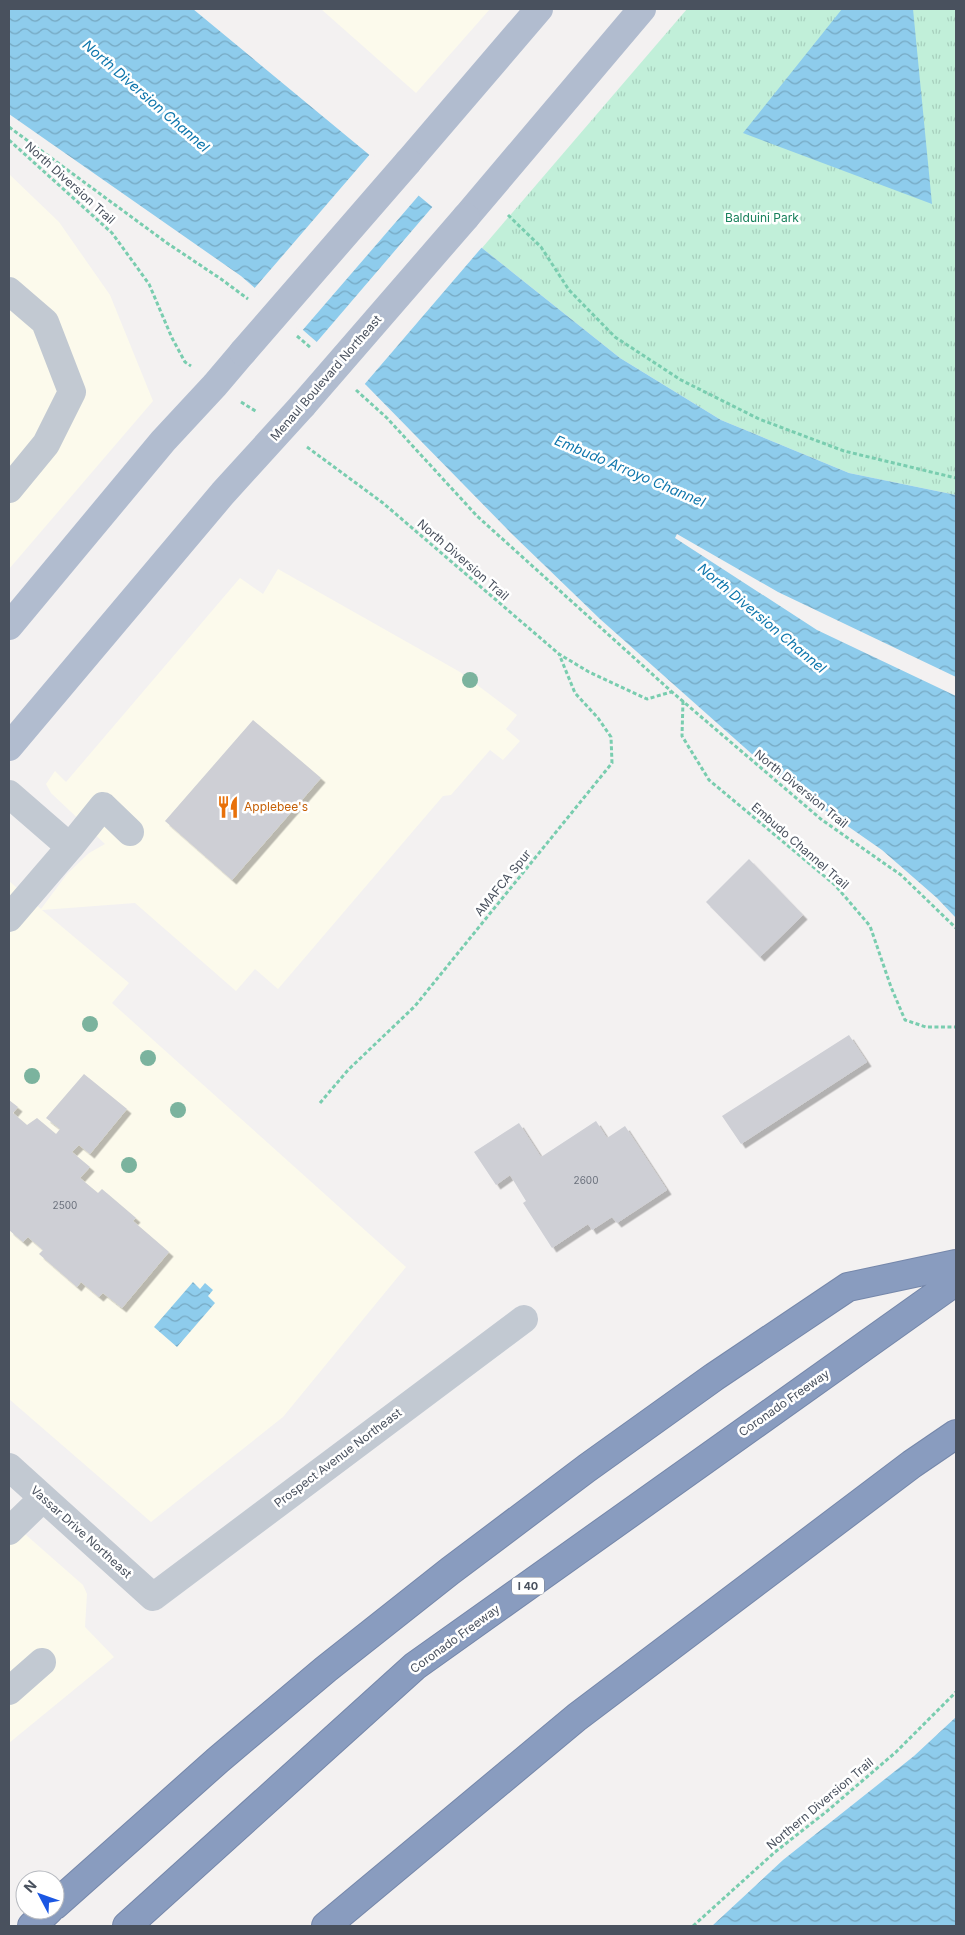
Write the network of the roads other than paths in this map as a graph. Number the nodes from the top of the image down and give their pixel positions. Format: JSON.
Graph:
{"nodes":[{"id":1,"x":538,"y":9,"type":"edge"},
{"id":2,"x":642,"y":9,"type":"edge"},
{"id":3,"x":9,"y":291,"type":"edge"},
{"id":4,"x":9,"y":489,"type":"edge"},
{"id":5,"x":9,"y":626,"type":"edge"},
{"id":6,"x":9,"y":747,"type":"edge"},
{"id":7,"x":9,"y":794,"type":"edge"},
{"id":8,"x":130,"y":832,"type":"dead end"},
{"id":9,"x":70,"y":847,"type":"junction"},
{"id":10,"x":9,"y":918,"type":"edge"},
{"id":11,"x":956,"y":1264,"type":"edge"},
{"id":12,"x":956,"y":1281,"type":"edge"},
{"id":13,"x":524,"y":1318,"type":"dead end"},
{"id":14,"x":956,"y":1434,"type":"edge"},
{"id":15,"x":9,"y":1468,"type":"edge"},
{"id":16,"x":43,"y":1498,"type":"junction"},
{"id":17,"x":9,"y":1531,"type":"edge"},
{"id":18,"x":153,"y":1596,"type":"joint"},
{"id":19,"x":42,"y":1662,"type":"dead end"},
{"id":20,"x":9,"y":1691,"type":"edge"},
{"id":21,"x":65,"y":1896,"type":"edge"},
{"id":22,"x":127,"y":1926,"type":"edge"},
{"id":23,"x":326,"y":1926,"type":"edge"}],
"edges":[{"from":1,"to":5,"type":"main road","bridge":true},
{"from":2,"to":6,"type":"main road","name":"Menaul Boulevard Northeast","bridge":true},
{"from":3,"to":4,"type":"street"},
{"from":7,"to":9,"type":"street"},
{"from":8,"to":9,"type":"street"},
{"from":9,"to":10,"type":"street"},
{"from":11,"to":21,"type":"highway"},
{"from":12,"to":22,"type":"highway","name":"Coronado Freeway","number":"I 40"},
{"from":13,"to":18,"type":"street","name":"Prospect Avenue Northeast"},
{"from":14,"to":23,"type":"highway"},
{"from":15,"to":16,"type":"street","name":"Vassar Drive Northeast"},
{"from":16,"to":17,"type":"street"},
{"from":16,"to":18,"type":"street","name":"Vassar Drive Northeast"},
{"from":19,"to":20,"type":"street"}]}
